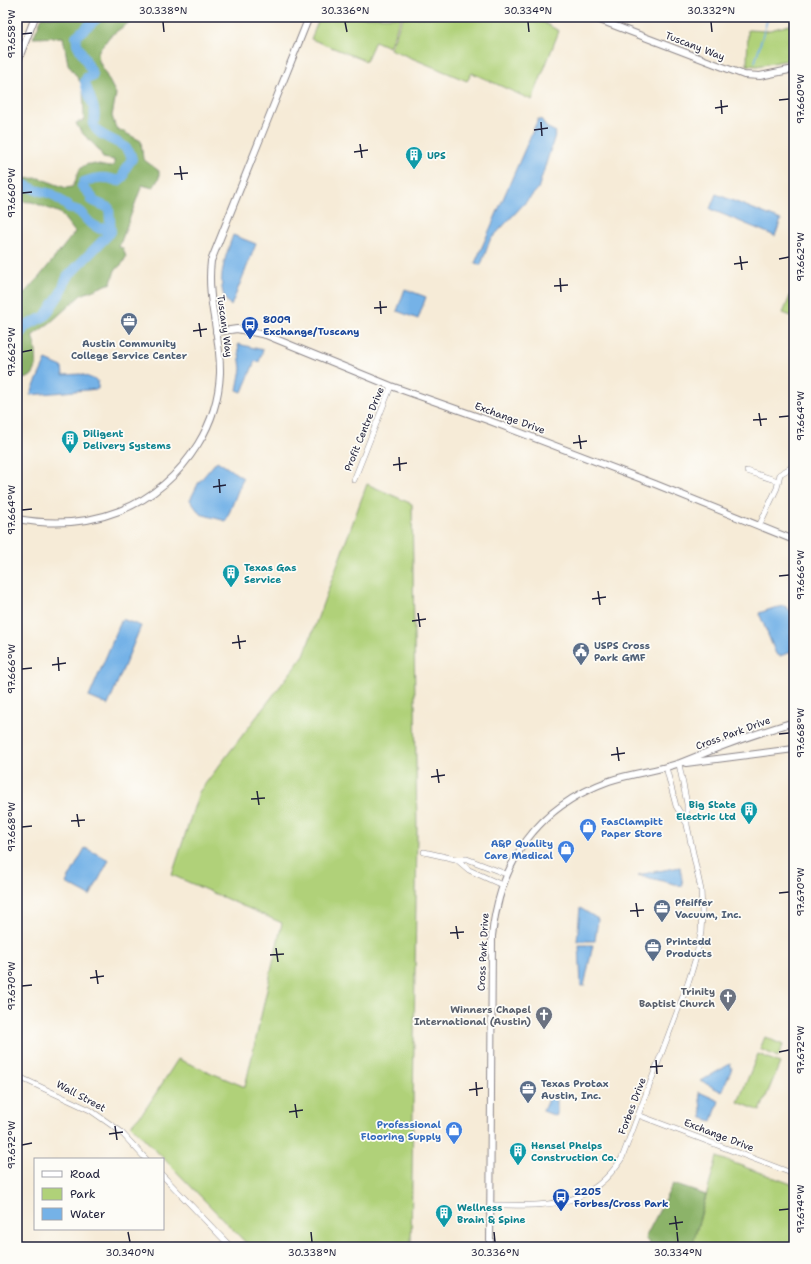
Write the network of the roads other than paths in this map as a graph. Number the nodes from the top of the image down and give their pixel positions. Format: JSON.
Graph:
{"nodes":[{"id":1,"x":35,"y":17,"type":"edge"},
{"id":2,"x":309,"y":17,"type":"edge"},
{"id":3,"x":592,"y":17,"type":"edge"},
{"id":4,"x":17,"y":63,"type":"edge"},
{"id":5,"x":794,"y":69,"type":"edge"},
{"id":6,"x":216,"y":332,"type":"junction"},
{"id":7,"x":391,"y":386,"type":"junction"},
{"id":8,"x":794,"y":466,"type":"edge"},
{"id":9,"x":747,"y":470,"type":"dead end"},
{"id":10,"x":354,"y":480,"type":"dead end"},
{"id":11,"x":778,"y":482,"type":"junction"},
{"id":12,"x":17,"y":519,"type":"edge"},
{"id":13,"x":759,"y":526,"type":"junction"},
{"id":14,"x":794,"y":540,"type":"edge"},
{"id":15,"x":794,"y":722,"type":"edge"},
{"id":16,"x":794,"y":749,"type":"edge"},
{"id":17,"x":679,"y":764,"type":"junction"},
{"id":18,"x":666,"y":767,"type":"junction"},
{"id":19,"x":687,"y":825,"type":"junction"},
{"id":20,"x":424,"y":852,"type":"dead end"},
{"id":21,"x":455,"y":859,"type":"junction"},
{"id":22,"x":506,"y":874,"type":"junction"},
{"id":23,"x":502,"y":885,"type":"junction"},
{"id":24,"x":17,"y":1076,"type":"edge"},
{"id":25,"x":638,"y":1115,"type":"junction"},
{"id":26,"x":145,"y":1158,"type":"edge"},
{"id":27,"x":794,"y":1174,"type":"edge"},
{"id":28,"x":164,"y":1177,"type":"edge"},
{"id":29,"x":490,"y":1205,"type":"junction"},
{"id":30,"x":231,"y":1247,"type":"edge"},
{"id":31,"x":490,"y":1247,"type":"edge"}],
"edges":[{"from":1,"to":4,"type":"street"},
{"from":2,"to":6,"type":"street","name":"Tuscany Way"},
{"from":3,"to":5,"type":"street","name":"Tuscany Way"},
{"from":6,"to":7,"type":"street","name":"Exchange Drive"},
{"from":6,"to":12,"type":"street","name":"Tuscany Way"},
{"from":7,"to":10,"type":"street","name":"Profit Centre Drive"},
{"from":7,"to":13,"type":"street","name":"Exchange Drive"},
{"from":8,"to":11,"type":"street"},
{"from":9,"to":11,"type":"street"},
{"from":11,"to":13,"type":"street"},
{"from":13,"to":14,"type":"street","name":"Exchange Drive"},
{"from":15,"to":17,"type":"street","name":"Cross Park Drive"},
{"from":16,"to":17,"type":"street","name":"Cross Park Drive"},
{"from":17,"to":18,"type":"street","name":"Cross Park Drive"},
{"from":17,"to":19,"type":"street","name":"Forbes Drive"},
{"from":18,"to":19,"type":"street","name":"Forbes Drive"},
{"from":18,"to":22,"type":"street","name":"Cross Park Drive"},
{"from":19,"to":25,"type":"street","name":"Forbes Drive"},
{"from":20,"to":21,"type":"street"},
{"from":21,"to":22,"type":"street"},
{"from":21,"to":23,"type":"street"},
{"from":22,"to":23,"type":"street","name":"Cross Park Drive"},
{"from":23,"to":29,"type":"street","name":"Cross Park Drive"},
{"from":24,"to":26,"type":"street","name":"Wall Street"},
{"from":25,"to":27,"type":"street","name":"Exchange Drive"},
{"from":25,"to":29,"type":"street","name":"Forbes Drive"},
{"from":28,"to":30,"type":"street"},
{"from":29,"to":31,"type":"street","name":"Cross Park Drive"}]}
